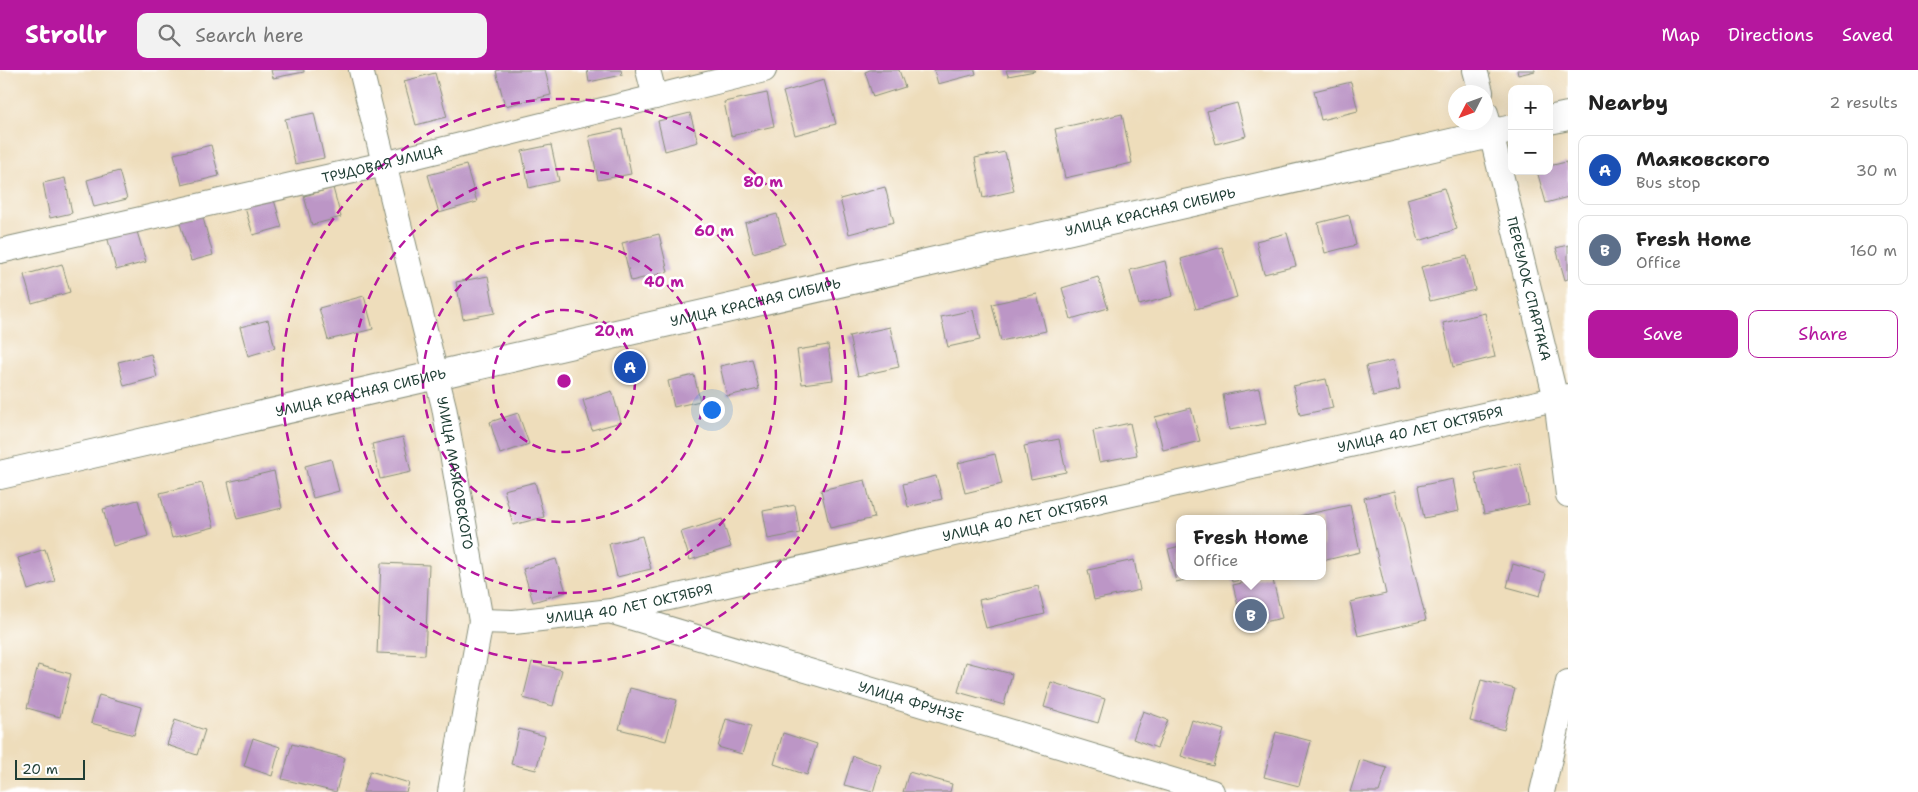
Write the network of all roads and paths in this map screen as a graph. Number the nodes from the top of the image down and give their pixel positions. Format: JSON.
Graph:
{"nodes":[{"id":1,"x":361,"y":70,"type":"edge"},
{"id":2,"x":648,"y":70,"type":"edge"},
{"id":3,"x":764,"y":70,"type":"edge"},
{"id":4,"x":1475,"y":70,"type":"edge"},
{"id":5,"x":1479,"y":85,"type":"edge"},
{"id":6,"x":655,"y":97,"type":"junction"},
{"id":7,"x":1568,"y":116,"type":"edge"},
{"id":8,"x":1553,"y":119,"type":"edge"},
{"id":9,"x":1496,"y":125,"type":"edge"},
{"id":10,"x":384,"y":164,"type":"junction"},
{"id":11,"x":0,"y":251,"type":"edge"},
{"id":12,"x":436,"y":376,"type":"junction"},
{"id":13,"x":1562,"y":398,"type":"edge"},
{"id":14,"x":0,"y":475,"type":"edge"},
{"id":15,"x":1568,"y":495,"type":"edge"},
{"id":16,"x":611,"y":611,"type":"junction"},
{"id":17,"x":481,"y":621,"type":"junction"},
{"id":18,"x":1568,"y":682,"type":"edge"},
{"id":19,"x":450,"y":792,"type":"edge"},
{"id":20,"x":1212,"y":792,"type":"edge"},
{"id":21,"x":1542,"y":792,"type":"edge"}],
"edges":[{"from":1,"to":10,"type":"street","name":"УЛИЦА МАЯКОВСКОГО"},
{"from":2,"to":6,"type":"street"},
{"from":3,"to":6,"type":"street","name":"ТРУДОВАЯ УЛИЦА"},
{"from":4,"to":5,"type":"street"},
{"from":6,"to":10,"type":"street","name":"ТРУДОВАЯ УЛИЦА"},
{"from":7,"to":8,"type":"main road"},
{"from":9,"to":12,"type":"main road","name":"УЛИЦА КРАСНАЯ СИБИРЬ"},
{"from":9,"to":13,"type":"street","name":"ПЕРЕУЛОК СПАРТАКА"},
{"from":10,"to":11,"type":"street","name":"ТРУДОВАЯ УЛИЦА"},
{"from":10,"to":12,"type":"street","name":"УЛИЦА МАЯКОВСКОГО"},
{"from":12,"to":14,"type":"main road","name":"УЛИЦА КРАСНАЯ СИБИРЬ"},
{"from":12,"to":17,"type":"street","name":"УЛИЦА МАЯКОВСКОГО"},
{"from":13,"to":15,"type":"street","name":"ПЕРЕУЛОК СПАРТАКА"},
{"from":13,"to":16,"type":"street","name":"УЛИЦА 40 ЛЕТ ОКТЯБРЯ"},
{"from":16,"to":17,"type":"street","name":"УЛИЦА 40 ЛЕТ ОКТЯБРЯ"},
{"from":16,"to":20,"type":"street","name":"УЛИЦА ФРУНЗЕ"},
{"from":17,"to":19,"type":"street","name":"УЛИЦА МАЯКОВСКОГО"},
{"from":18,"to":21,"type":"street"}]}
